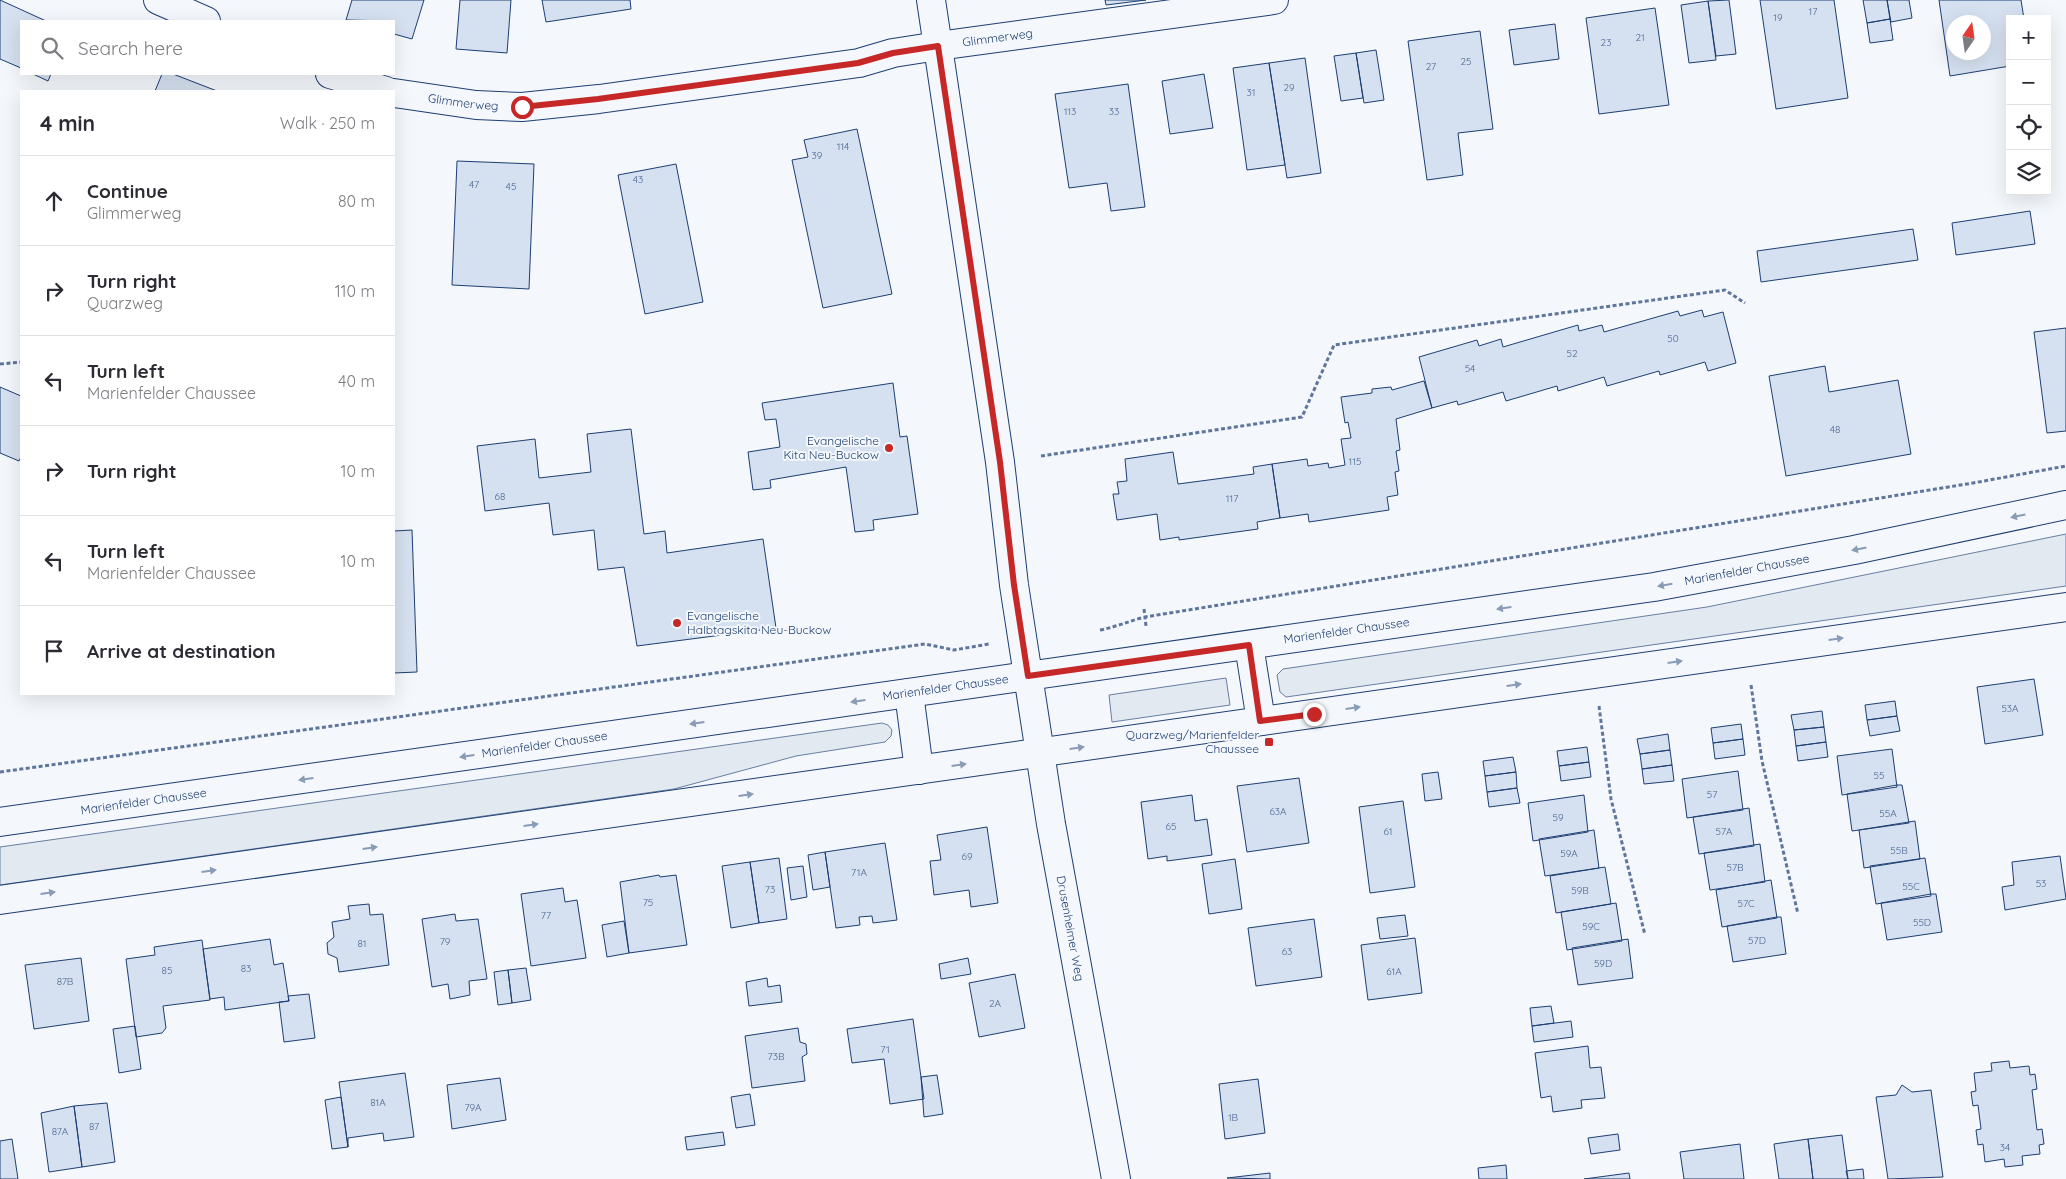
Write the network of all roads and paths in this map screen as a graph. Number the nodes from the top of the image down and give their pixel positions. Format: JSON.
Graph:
{"nodes":[{"id":1,"x":158,"y":0,"type":"edge"},
{"id":2,"x":931,"y":0,"type":"edge"},
{"id":3,"x":1274,"y":0,"type":"edge"},
{"id":4,"x":204,"y":20,"type":"edge"},
{"id":5,"x":938,"y":46,"type":"junction"},
{"id":6,"x":333,"y":75,"type":"edge"},
{"id":7,"x":383,"y":90,"type":"edge"},
{"id":8,"x":395,"y":93,"type":"edge"},
{"id":9,"x":1745,"y":303,"type":"dead end"},
{"id":10,"x":20,"y":362,"type":"edge"},
{"id":11,"x":0,"y":364,"type":"edge"},
{"id":12,"x":1042,"y":456,"type":"dead end"},
{"id":13,"x":2066,"y":466,"type":"edge"},
{"id":14,"x":2066,"y":505,"type":"edge"},
{"id":15,"x":2066,"y":606,"type":"edge"},
{"id":16,"x":1144,"y":609,"type":"dead end"},
{"id":17,"x":1145,"y":617,"type":"junction"},
{"id":18,"x":1147,"y":629,"type":"dead end"},
{"id":19,"x":1094,"y":630,"type":"dead end"},
{"id":20,"x":925,"y":644,"type":"dead end"},
{"id":21,"x":1249,"y":645,"type":"junction"},
{"id":22,"x":1028,"y":676,"type":"junction"},
{"id":23,"x":1751,"y":685,"type":"dead end"},
{"id":24,"x":909,"y":693,"type":"junction"},
{"id":25,"x":1599,"y":706,"type":"dead end"},
{"id":26,"x":1260,"y":721,"type":"junction"},
{"id":27,"x":1040,"y":753,"type":"junction"},
{"id":28,"x":919,"y":770,"type":"junction"},
{"id":29,"x":0,"y":772,"type":"edge"},
{"id":30,"x":0,"y":822,"type":"edge"},
{"id":31,"x":0,"y":900,"type":"edge"},
{"id":32,"x":1798,"y":914,"type":"dead end"},
{"id":33,"x":1645,"y":936,"type":"dead end"},
{"id":34,"x":1116,"y":1179,"type":"edge"}],
"edges":[{"from":1,"to":4,"type":"main road"},
{"from":2,"to":5,"type":"main road","name":"Drusenheimer Weg"},
{"from":3,"to":5,"type":"main road","name":"Glimmerweg"},
{"from":5,"to":8,"type":"main road","name":"Glimmerweg"},
{"from":5,"to":22,"type":"main road","name":"Drusenheimer Weg"},
{"from":6,"to":7,"type":"main road"},
{"from":9,"to":12,"type":"path"},
{"from":10,"to":11,"type":"path"},
{"from":13,"to":17,"type":"path"},
{"from":14,"to":21,"type":"main road","name":"Marienfelder Chaussee","one_way":true},
{"from":26,"to":15,"type":"main road","one_way":true},
{"from":16,"to":17,"type":"path"},
{"from":17,"to":18,"type":"path"},
{"from":17,"to":19,"type":"path"},
{"from":20,"to":29,"type":"path"},
{"from":21,"to":22,"type":"main road","name":"Marienfelder Chaussee"},
{"from":21,"to":26,"type":"main road"},
{"from":22,"to":24,"type":"main road","name":"Marienfelder Chaussee"},
{"from":22,"to":27,"type":"main road","name":"Drusenheimer Weg"},
{"from":23,"to":32,"type":"path"},
{"from":24,"to":28,"type":"main road"},
{"from":24,"to":30,"type":"main road","name":"Marienfelder Chaussee","one_way":true},
{"from":25,"to":33,"type":"path"},
{"from":27,"to":26,"type":"main road","one_way":true},
{"from":28,"to":27,"type":"main road","one_way":true},
{"from":27,"to":34,"type":"main road","name":"Drusenheimer Weg"},
{"from":31,"to":28,"type":"main road","one_way":true}]}
